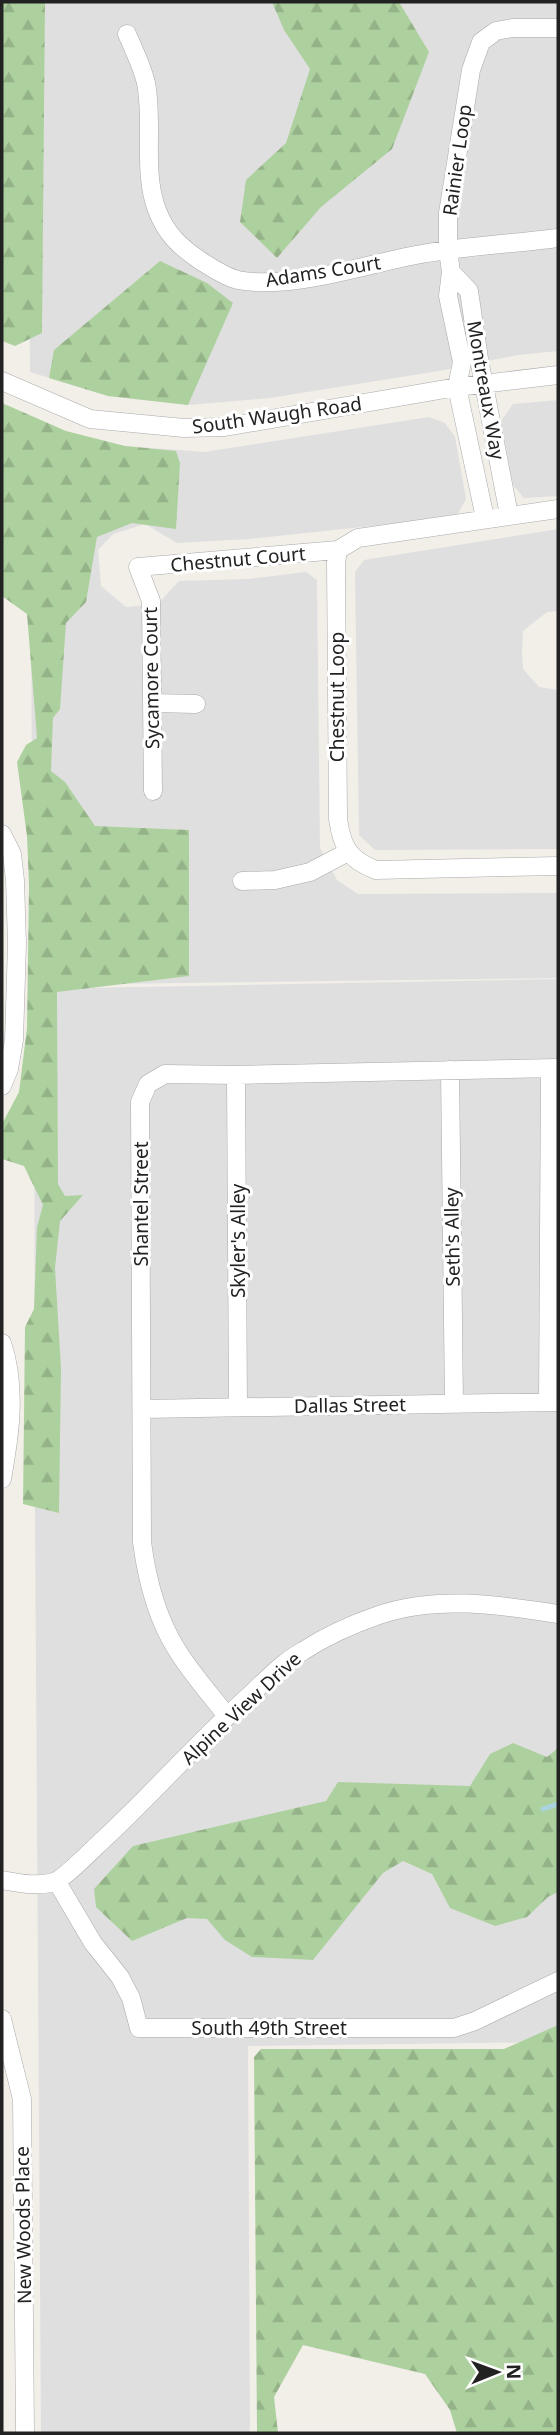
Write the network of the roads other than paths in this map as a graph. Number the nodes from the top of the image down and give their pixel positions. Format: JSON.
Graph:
{"nodes":[{"id":1,"x":558,"y":28,"type":"edge"},
{"id":2,"x":127,"y":34,"type":"dead end"},
{"id":3,"x":558,"y":238,"type":"edge"},
{"id":4,"x":448,"y":250,"type":"junction"},
{"id":5,"x":451,"y":272,"type":"junction"},
{"id":6,"x":558,"y":375,"type":"edge"},
{"id":7,"x":2,"y":381,"type":"edge"},
{"id":8,"x":484,"y":383,"type":"junction"},
{"id":9,"x":457,"y":387,"type":"junction"},
{"id":10,"x":558,"y":509,"type":"edge"},
{"id":11,"x":509,"y":515,"type":"junction"},
{"id":12,"x":485,"y":518,"type":"junction"},
{"id":13,"x":338,"y":550,"type":"junction"},
{"id":14,"x":138,"y":567,"type":"joint"},
{"id":15,"x":153,"y":703,"type":"junction"},
{"id":16,"x":196,"y":704,"type":"dead end"},
{"id":17,"x":153,"y":791,"type":"dead end"},
{"id":18,"x":2,"y":834,"type":"edge"},
{"id":19,"x":348,"y":852,"type":"junction"},
{"id":20,"x":558,"y":866,"type":"edge"},
{"id":21,"x":242,"y":881,"type":"dead end"},
{"id":22,"x":554,"y":1069,"type":"edge"},
{"id":23,"x":450,"y":1070,"type":"junction"},
{"id":24,"x":236,"y":1075,"type":"junction"},
{"id":25,"x":2,"y":1086,"type":"edge"},
{"id":26,"x":2,"y":1343,"type":"edge"},
{"id":27,"x":553,"y":1402,"type":"edge"},
{"id":28,"x":454,"y":1404,"type":"junction"},
{"id":29,"x":239,"y":1407,"type":"junction"},
{"id":30,"x":143,"y":1409,"type":"junction"},
{"id":31,"x":2,"y":1479,"type":"edge"},
{"id":32,"x":558,"y":1614,"type":"edge"},
{"id":33,"x":227,"y":1716,"type":"junction"},
{"id":34,"x":2,"y":1880,"type":"edge"},
{"id":35,"x":57,"y":1882,"type":"junction"},
{"id":36,"x":558,"y":1981,"type":"edge"},
{"id":37,"x":2,"y":2019,"type":"edge"},
{"id":38,"x":25,"y":2433,"type":"edge"}],
"edges":[{"from":1,"to":4,"type":"street","name":"Rainier Loop"},
{"from":2,"to":4,"type":"street","name":"Adams Court"},
{"from":3,"to":4,"type":"street"},
{"from":4,"to":5,"type":"street","name":"Montreaux Way"},
{"from":5,"to":8,"type":"street","name":"Montreaux Way"},
{"from":5,"to":9,"type":"street","name":"Montreaux Way"},
{"from":6,"to":8,"type":"street","name":"South Waugh Road"},
{"from":7,"to":9,"type":"street","name":"South Waugh Road"},
{"from":8,"to":9,"type":"street","name":"South Waugh Road"},
{"from":8,"to":11,"type":"street","name":"Montreaux Way"},
{"from":9,"to":12,"type":"street","name":"Montreaux Way"},
{"from":10,"to":11,"type":"street"},
{"from":11,"to":12,"type":"street"},
{"from":12,"to":13,"type":"street"},
{"from":13,"to":14,"type":"street","name":"Chestnut Court"},
{"from":13,"to":19,"type":"street","name":"Chestnut Loop"},
{"from":14,"to":15,"type":"street","name":"Sycamore Court"},
{"from":15,"to":16,"type":"street"},
{"from":15,"to":17,"type":"street","name":"Sycamore Court"},
{"from":18,"to":25,"type":"street"},
{"from":19,"to":20,"type":"street"},
{"from":19,"to":21,"type":"street"},
{"from":22,"to":23,"type":"street","name":"Shantel Street"},
{"from":22,"to":27,"type":"street"},
{"from":23,"to":24,"type":"street","name":"Shantel Street"},
{"from":23,"to":28,"type":"street","name":"Seth's Alley"},
{"from":24,"to":29,"type":"street","name":"Skyler's Alley"},
{"from":24,"to":30,"type":"street","name":"Shantel Street"},
{"from":26,"to":31,"type":"street"},
{"from":27,"to":28,"type":"street","name":"Dallas Street"},
{"from":28,"to":29,"type":"street","name":"Dallas Street"},
{"from":29,"to":30,"type":"street","name":"Dallas Street"},
{"from":30,"to":33,"type":"street","name":"Shantel Street"},
{"from":32,"to":33,"type":"street","name":"Alpine View Drive"},
{"from":33,"to":35,"type":"street","name":"Alpine View Drive"},
{"from":34,"to":35,"type":"street"},
{"from":35,"to":36,"type":"street","name":"South 49th Street"},
{"from":37,"to":38,"type":"street","name":"New Woods Place"}]}
